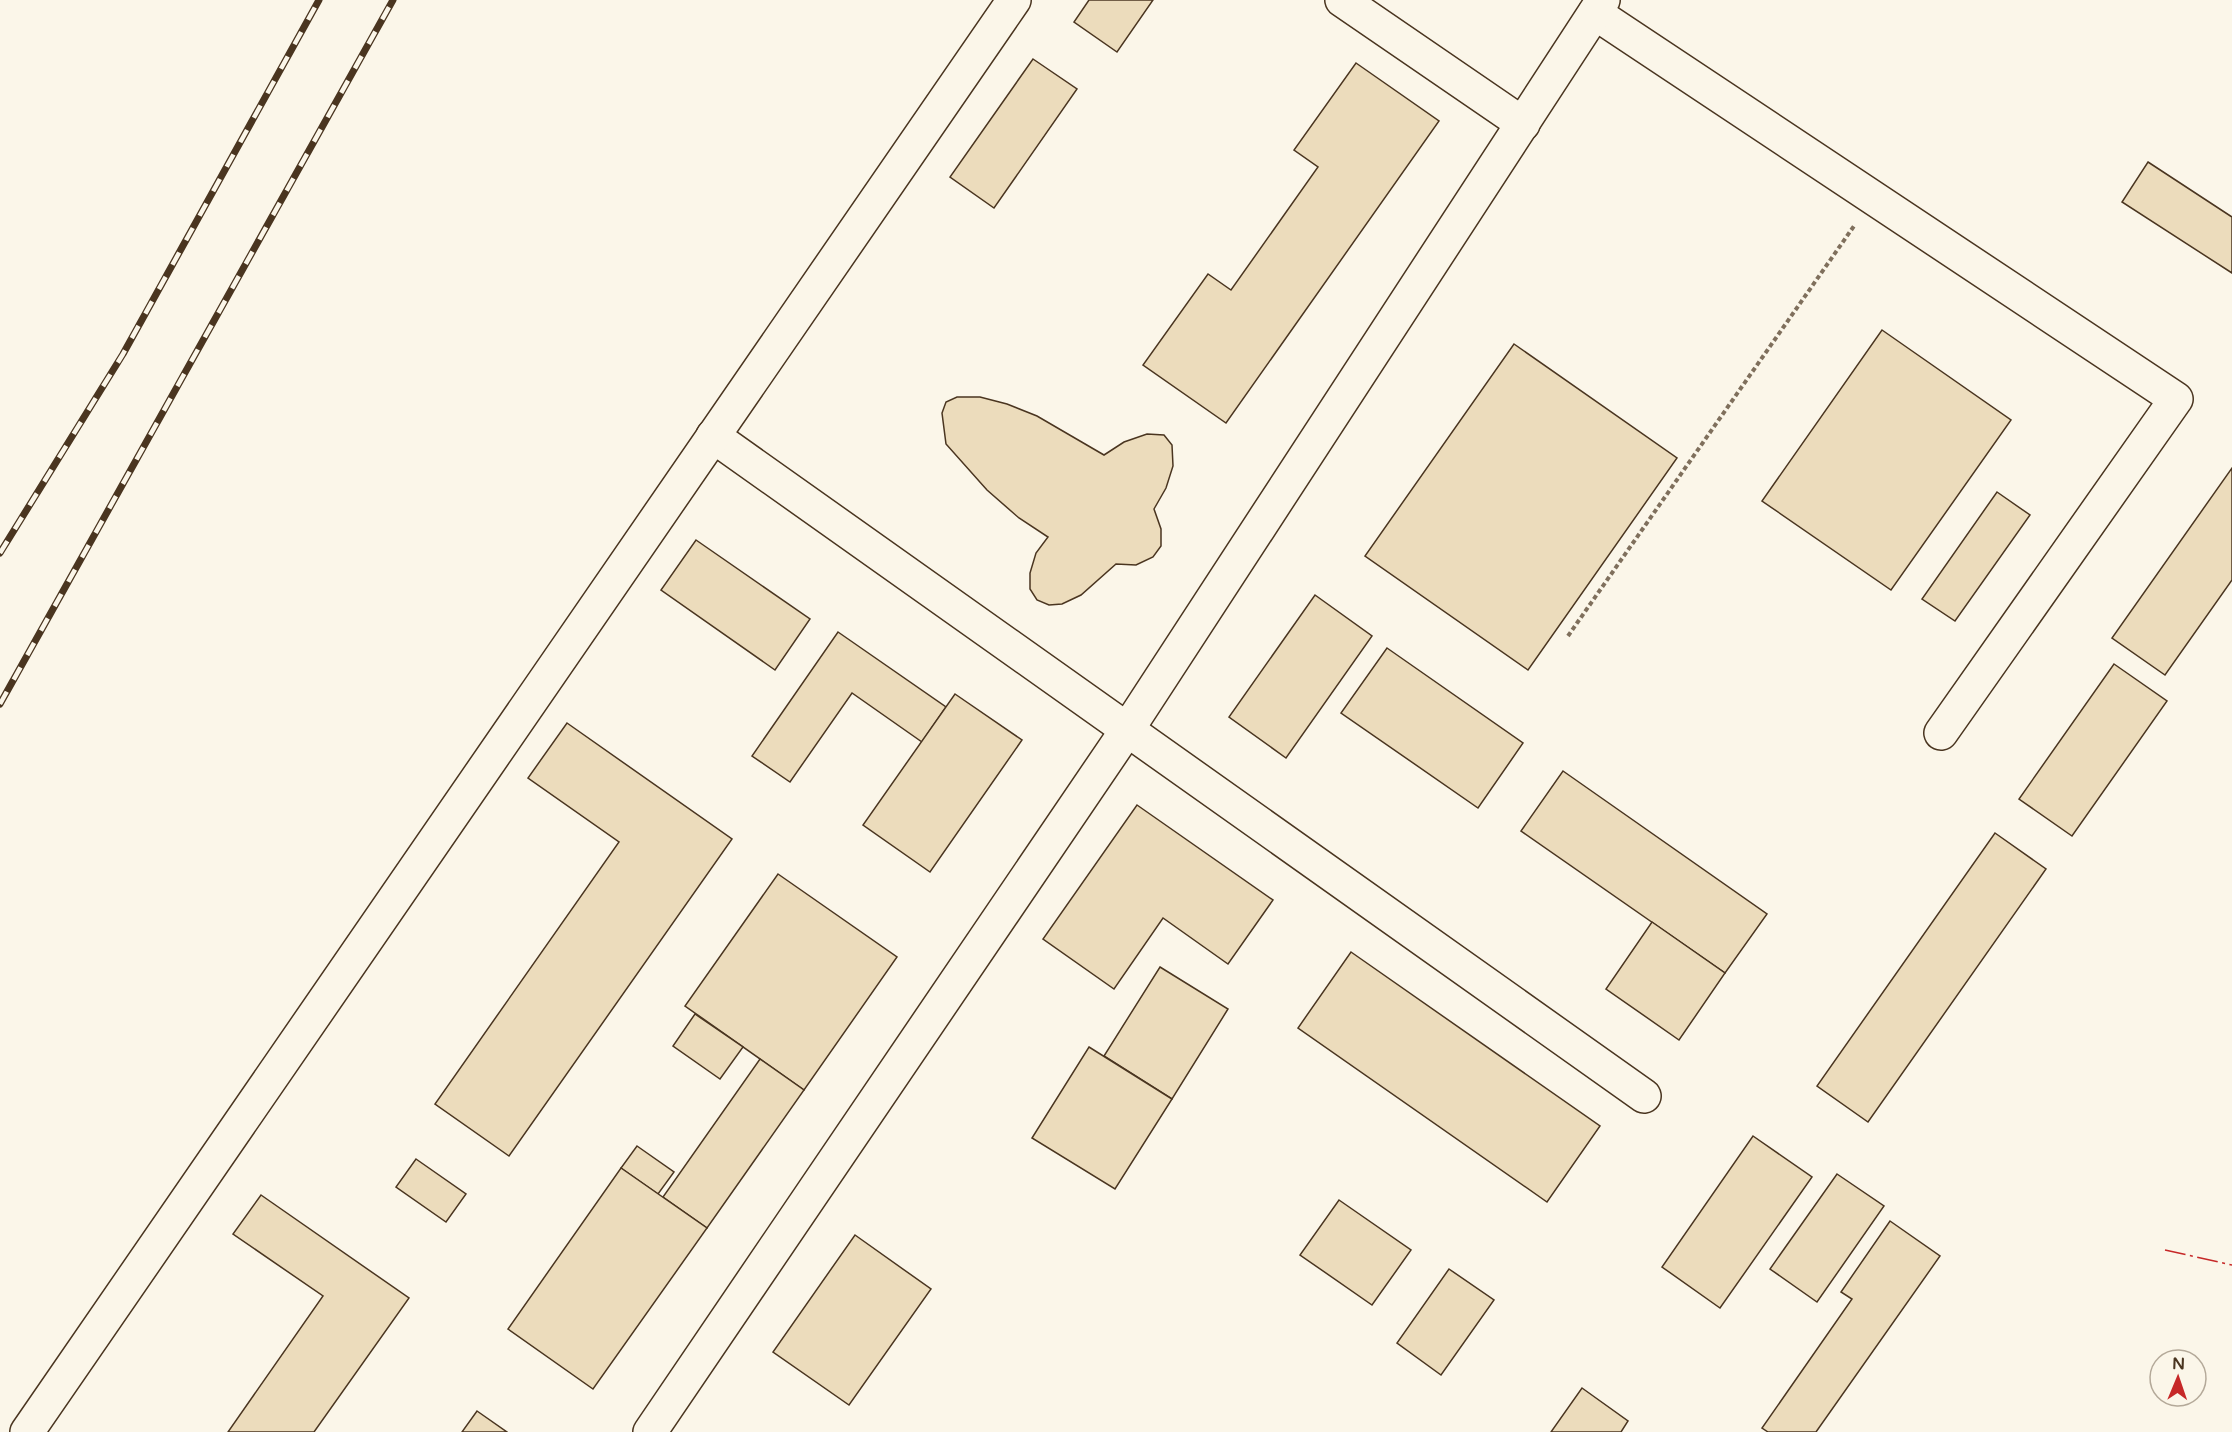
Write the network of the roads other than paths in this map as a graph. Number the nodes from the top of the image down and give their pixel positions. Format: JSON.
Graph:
{"nodes":[{"id":1,"x":1014,"y":0,"type":"edge"},
{"id":2,"x":1341,"y":0,"type":"edge"},
{"id":3,"x":1599,"y":7,"type":"edge"},
{"id":4,"x":1522,"y":124,"type":"junction"},
{"id":5,"x":713,"y":436,"type":"junction"},
{"id":6,"x":1127,"y":730,"type":"junction"},
{"id":7,"x":1941,"y":733,"type":"dead end"},
{"id":8,"x":1644,"y":1096,"type":"dead end"},
{"id":9,"x":27,"y":1432,"type":"edge"},
{"id":10,"x":650,"y":1432,"type":"edge"}],
"edges":[{"from":1,"to":5,"type":"lane"},
{"from":2,"to":4,"type":"lane"},
{"from":3,"to":4,"type":"lane"},
{"from":3,"to":7,"type":"lane"},
{"from":4,"to":6,"type":"lane"},
{"from":5,"to":6,"type":"lane"},
{"from":5,"to":9,"type":"lane"},
{"from":6,"to":8,"type":"lane"},
{"from":6,"to":10,"type":"lane"}]}
